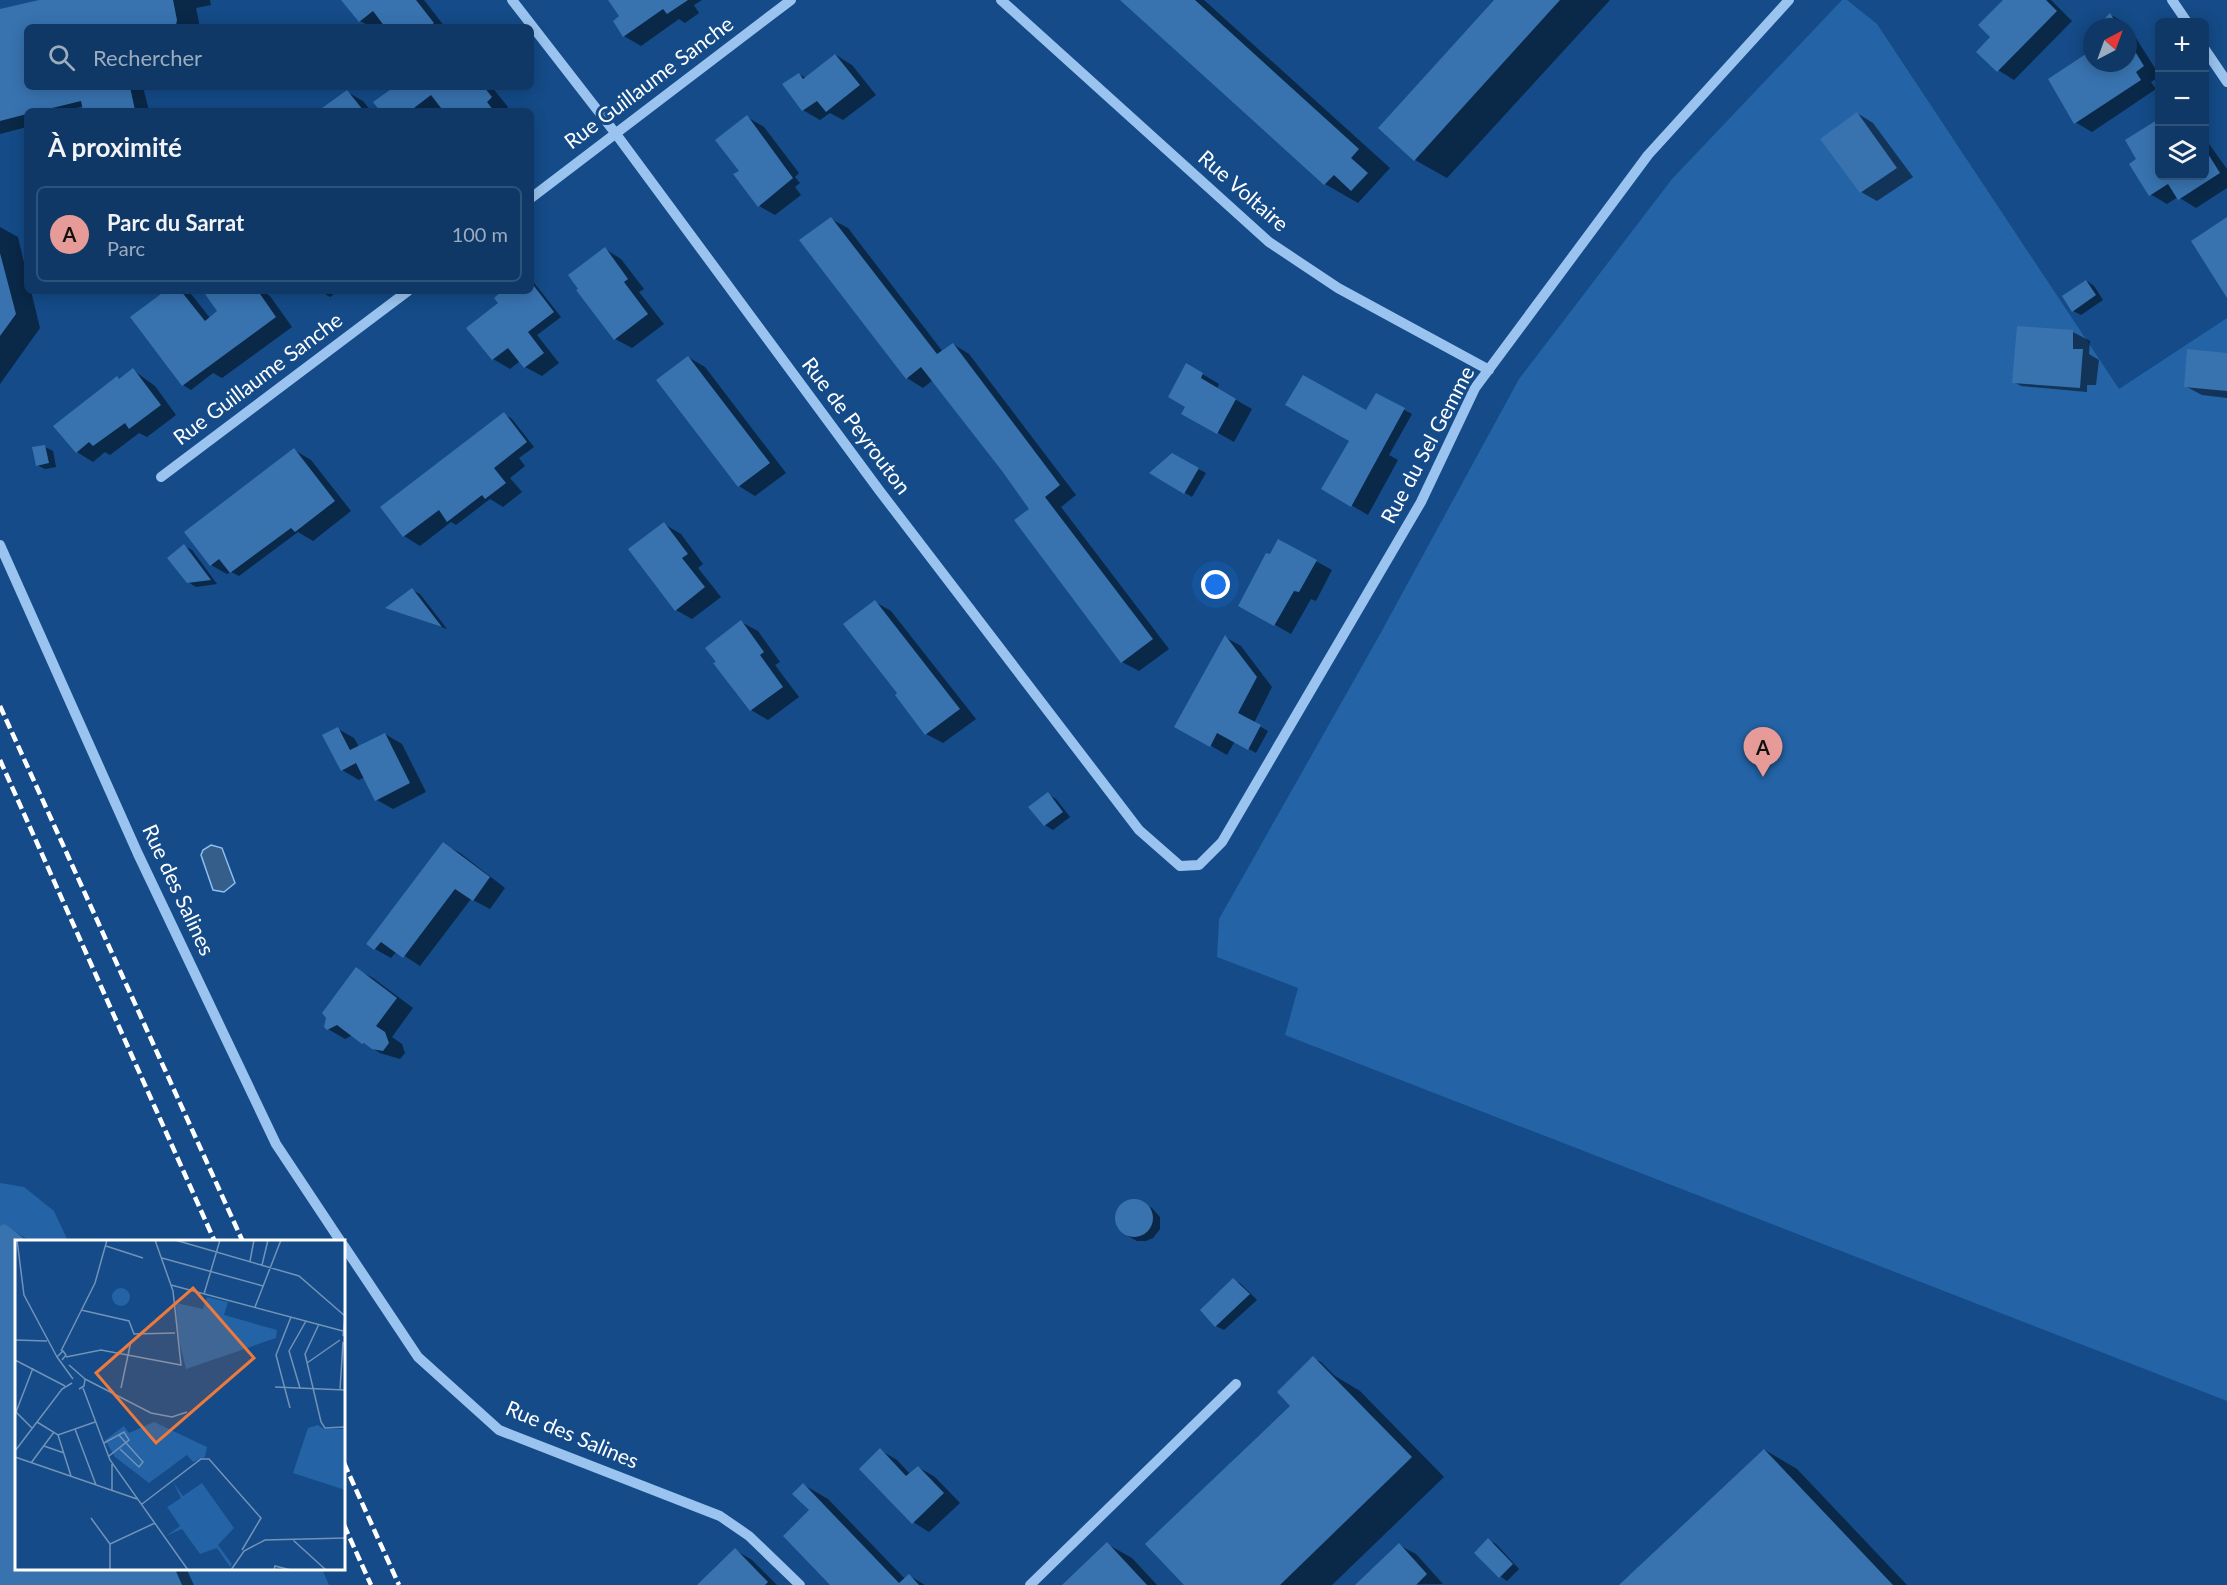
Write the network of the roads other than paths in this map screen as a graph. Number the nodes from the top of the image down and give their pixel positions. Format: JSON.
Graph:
{"nodes":[{"id":1,"x":512,"y":0,"type":"edge"},
{"id":2,"x":791,"y":0,"type":"edge"},
{"id":3,"x":1001,"y":0,"type":"edge"},
{"id":4,"x":1789,"y":0,"type":"edge"},
{"id":5,"x":2172,"y":0,"type":"edge"},
{"id":6,"x":2184,"y":18,"type":"edge"},
{"id":7,"x":531,"y":24,"type":"edge"},
{"id":8,"x":534,"y":28,"type":"edge"},
{"id":9,"x":2209,"y":54,"type":"edge"},
{"id":10,"x":2227,"y":82,"type":"edge"},
{"id":11,"x":616,"y":134,"type":"junction"},
{"id":12,"x":534,"y":196,"type":"edge"},
{"id":13,"x":404,"y":294,"type":"edge"},
{"id":14,"x":1489,"y":370,"type":"junction"},
{"id":15,"x":161,"y":477,"type":"dead end"},
{"id":16,"x":0,"y":545,"type":"edge"},
{"id":17,"x":1180,"y":866,"type":"joint"},
{"id":18,"x":340,"y":1240,"type":"edge"},
{"id":19,"x":345,"y":1248,"type":"edge"},
{"id":20,"x":1236,"y":1384,"type":"dead end"},
{"id":21,"x":800,"y":1585,"type":"edge"},
{"id":22,"x":1030,"y":1585,"type":"edge"}],
"edges":[{"from":1,"to":7,"type":"street","name":"Rue de Peyrouton"},
{"from":2,"to":11,"type":"street","name":"Rue Guillaume Sanche"},
{"from":3,"to":14,"type":"street","name":"Rue Voltaire"},
{"from":4,"to":14,"type":"street","name":"Rue du Sel Gemme"},
{"from":5,"to":6,"type":"street"},
{"from":8,"to":11,"type":"street","name":"Rue de Peyrouton"},
{"from":9,"to":10,"type":"street"},
{"from":11,"to":12,"type":"street","name":"Rue Guillaume Sanche"},
{"from":11,"to":17,"type":"street","name":"Rue de Peyrouton"},
{"from":13,"to":15,"type":"street","name":"Rue Guillaume Sanche"},
{"from":14,"to":17,"type":"street","name":"Rue du Sel Gemme"},
{"from":16,"to":18,"type":"street","name":"Rue des Salines"},
{"from":19,"to":21,"type":"street","name":"Rue des Salines"},
{"from":20,"to":22,"type":"street"}]}
